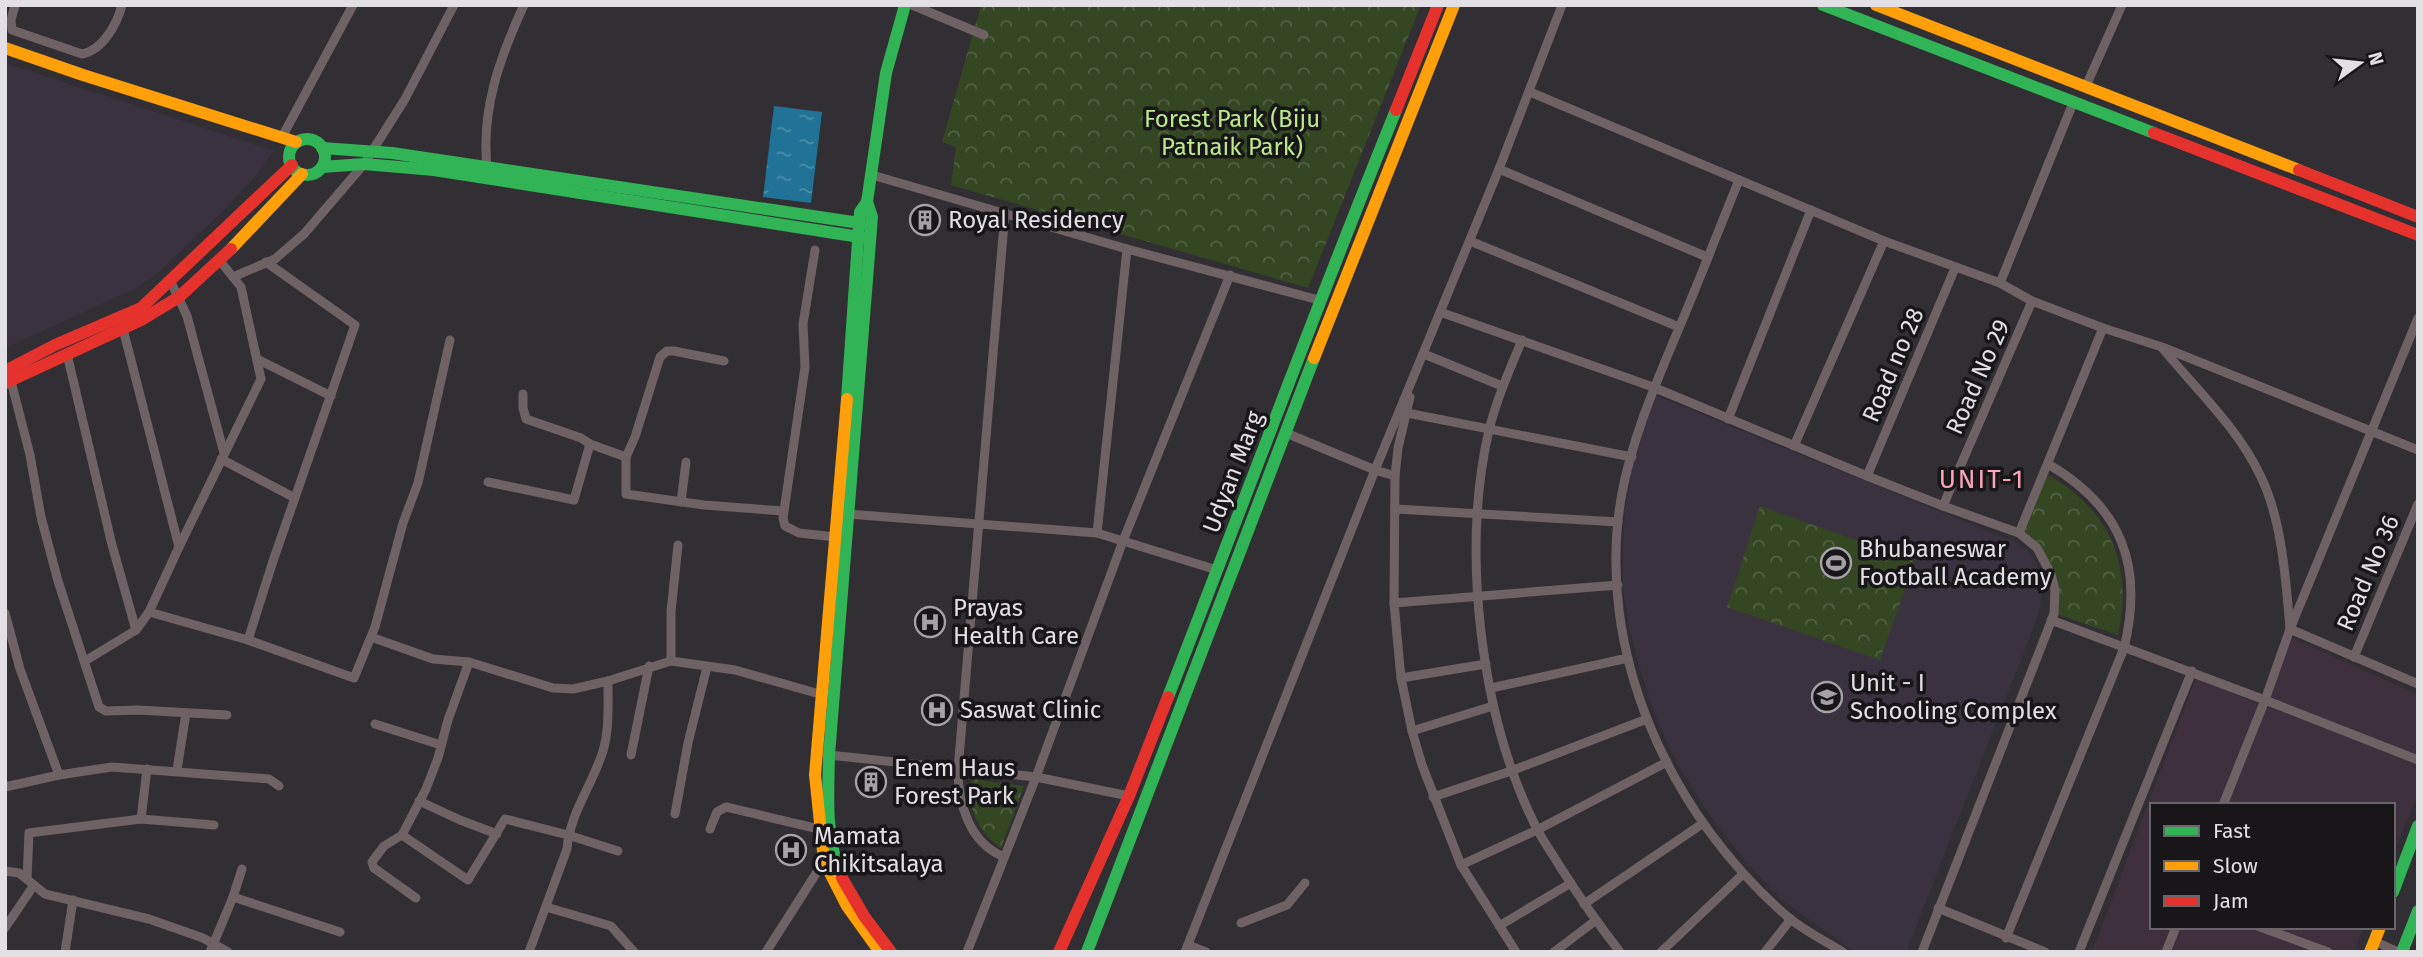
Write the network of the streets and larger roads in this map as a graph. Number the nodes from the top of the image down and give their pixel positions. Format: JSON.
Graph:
{"nodes":[{"id":1,"x":15,"y":5,"type":"edge"},
{"id":2,"x":122,"y":5,"type":"edge"},
{"id":3,"x":353,"y":5,"type":"edge"},
{"id":4,"x":454,"y":5,"type":"edge"},
{"id":5,"x":524,"y":5,"type":"edge"},
{"id":6,"x":905,"y":5,"type":"edge"},
{"id":7,"x":912,"y":5,"type":"edge"},
{"id":8,"x":1438,"y":5,"type":"edge"},
{"id":9,"x":1454,"y":5,"type":"edge"},
{"id":10,"x":1563,"y":5,"type":"edge"},
{"id":11,"x":1824,"y":5,"type":"edge"},
{"id":12,"x":1876,"y":5,"type":"edge"},
{"id":13,"x":2122,"y":5,"type":"edge"},
{"id":14,"x":9,"y":29,"type":"edge"},
{"id":15,"x":984,"y":35,"type":"dead end"},
{"id":16,"x":5,"y":48,"type":"edge"},
{"id":17,"x":2086,"y":86,"type":"junction"},
{"id":18,"x":1530,"y":92,"type":"junction"},
{"id":19,"x":2073,"y":103,"type":"junction"},
{"id":20,"x":282,"y":137,"type":"junction"},
{"id":21,"x":296,"y":142,"type":"junction"},
{"id":22,"x":322,"y":148,"type":"junction"},
{"id":23,"x":375,"y":150,"type":"junction"},
{"id":24,"x":365,"y":164,"type":"junction"},
{"id":25,"x":322,"y":167,"type":"junction"},
{"id":26,"x":487,"y":167,"type":"junction"},
{"id":27,"x":1499,"y":169,"type":"junction"},
{"id":28,"x":297,"y":170,"type":"junction"},
{"id":29,"x":872,"y":174,"type":"junction"},
{"id":30,"x":1740,"y":180,"type":"junction"},
{"id":31,"x":626,"y":194,"type":"junction"},
{"id":32,"x":659,"y":200,"type":"junction"},
{"id":33,"x":1811,"y":210,"type":"junction"},
{"id":34,"x":1005,"y":212,"type":"junction"},
{"id":35,"x":2418,"y":217,"type":"edge"},
{"id":36,"x":865,"y":224,"type":"junction"},
{"id":37,"x":2418,"y":235,"type":"edge"},
{"id":38,"x":864,"y":238,"type":"junction"},
{"id":39,"x":1470,"y":241,"type":"junction"},
{"id":40,"x":1884,"y":241,"type":"junction"},
{"id":41,"x":1127,"y":249,"type":"junction"},
{"id":42,"x":815,"y":250,"type":"dead end"},
{"id":43,"x":1707,"y":257,"type":"junction"},
{"id":44,"x":219,"y":261,"type":"junction"},
{"id":45,"x":267,"y":262,"type":"junction"},
{"id":46,"x":1334,"y":262,"type":"junction"},
{"id":47,"x":1350,"y":268,"type":"junction"},
{"id":48,"x":1955,"y":268,"type":"junction"},
{"id":49,"x":1230,"y":275,"type":"junction"},
{"id":50,"x":233,"y":277,"type":"junction"},
{"id":51,"x":170,"y":280,"type":"junction"},
{"id":52,"x":2000,"y":283,"type":"junction"},
{"id":53,"x":179,"y":297,"type":"junction"},
{"id":54,"x":1319,"y":300,"type":"junction"},
{"id":55,"x":2032,"y":301,"type":"junction"},
{"id":56,"x":1440,"y":312,"type":"junction"},
{"id":57,"x":2418,"y":318,"type":"edge"},
{"id":58,"x":1679,"y":327,"type":"junction"},
{"id":59,"x":2103,"y":328,"type":"junction"},
{"id":60,"x":123,"y":329,"type":"junction"},
{"id":61,"x":450,"y":340,"type":"dead end"},
{"id":62,"x":1522,"y":340,"type":"junction"},
{"id":63,"x":2162,"y":347,"type":"junction"},
{"id":64,"x":67,"y":354,"type":"junction"},
{"id":65,"x":1424,"y":354,"type":"junction"},
{"id":66,"x":257,"y":359,"type":"junction"},
{"id":67,"x":723,"y":361,"type":"dead end"},
{"id":68,"x":7,"y":378,"type":"edge"},
{"id":69,"x":1412,"y":382,"type":"junction"},
{"id":70,"x":1502,"y":386,"type":"junction"},
{"id":71,"x":1653,"y":387,"type":"junction"},
{"id":72,"x":523,"y":394,"type":"dead end"},
{"id":73,"x":331,"y":396,"type":"junction"},
{"id":74,"x":1407,"y":413,"type":"junction"},
{"id":75,"x":1728,"y":419,"type":"junction"},
{"id":76,"x":1489,"y":430,"type":"junction"},
{"id":77,"x":2371,"y":431,"type":"junction"},
{"id":78,"x":1286,"y":433,"type":"junction"},
{"id":79,"x":590,"y":444,"type":"junction"},
{"id":80,"x":1794,"y":446,"type":"junction"},
{"id":81,"x":2418,"y":450,"type":"edge"},
{"id":82,"x":223,"y":456,"type":"junction"},
{"id":83,"x":626,"y":457,"type":"junction"},
{"id":84,"x":1632,"y":457,"type":"junction"},
{"id":85,"x":686,"y":462,"type":"dead end"},
{"id":86,"x":2048,"y":464,"type":"junction"},
{"id":87,"x":1375,"y":470,"type":"junction"},
{"id":88,"x":1395,"y":476,"type":"junction"},
{"id":89,"x":1867,"y":476,"type":"junction"},
{"id":90,"x":488,"y":482,"type":"dead end"},
{"id":91,"x":295,"y":498,"type":"junction"},
{"id":92,"x":681,"y":502,"type":"junction"},
{"id":93,"x":2418,"y":504,"type":"edge"},
{"id":94,"x":1943,"y":506,"type":"junction"},
{"id":95,"x":1396,"y":509,"type":"junction"},
{"id":96,"x":783,"y":511,"type":"junction"},
{"id":97,"x":847,"y":514,"type":"junction"},
{"id":98,"x":1476,"y":514,"type":"junction"},
{"id":99,"x":1618,"y":522,"type":"junction"},
{"id":100,"x":978,"y":525,"type":"junction"},
{"id":101,"x":1097,"y":533,"type":"junction"},
{"id":102,"x":2019,"y":533,"type":"junction"},
{"id":103,"x":836,"y":537,"type":"junction"},
{"id":104,"x":1122,"y":541,"type":"junction"},
{"id":105,"x":678,"y":545,"type":"dead end"},
{"id":106,"x":179,"y":547,"type":"junction"},
{"id":107,"x":1217,"y":569,"type":"junction"},
{"id":108,"x":1618,"y":585,"type":"junction"},
{"id":109,"x":1478,"y":597,"type":"junction"},
{"id":110,"x":1394,"y":603,"type":"junction"},
{"id":111,"x":149,"y":612,"type":"junction"},
{"id":112,"x":5,"y":613,"type":"edge"},
{"id":113,"x":2051,"y":620,"type":"junction"},
{"id":114,"x":2290,"y":629,"type":"junction"},
{"id":115,"x":136,"y":631,"type":"junction"},
{"id":116,"x":371,"y":637,"type":"junction"},
{"id":117,"x":248,"y":640,"type":"junction"},
{"id":118,"x":2124,"y":648,"type":"junction"},
{"id":119,"x":2354,"y":657,"type":"junction"},
{"id":120,"x":1628,"y":658,"type":"junction"},
{"id":121,"x":85,"y":661,"type":"junction"},
{"id":122,"x":671,"y":661,"type":"junction"},
{"id":123,"x":469,"y":662,"type":"junction"},
{"id":124,"x":1486,"y":664,"type":"junction"},
{"id":125,"x":649,"y":666,"type":"junction"},
{"id":126,"x":707,"y":667,"type":"junction"},
{"id":127,"x":2192,"y":671,"type":"junction"},
{"id":128,"x":1401,"y":678,"type":"junction"},
{"id":129,"x":608,"y":681,"type":"junction"},
{"id":130,"x":2418,"y":684,"type":"edge"},
{"id":131,"x":1491,"y":688,"type":"junction"},
{"id":132,"x":823,"y":695,"type":"junction"},
{"id":133,"x":2265,"y":700,"type":"junction"},
{"id":134,"x":1493,"y":706,"type":"junction"},
{"id":135,"x":186,"y":713,"type":"junction"},
{"id":136,"x":227,"y":715,"type":"dead end"},
{"id":137,"x":1647,"y":719,"type":"junction"},
{"id":138,"x":375,"y":724,"type":"dead end"},
{"id":139,"x":1412,"y":731,"type":"junction"},
{"id":140,"x":442,"y":745,"type":"junction"},
{"id":141,"x":631,"y":755,"type":"dead end"},
{"id":142,"x":829,"y":755,"type":"junction"},
{"id":143,"x":2418,"y":760,"type":"edge"},
{"id":144,"x":1667,"y":762,"type":"junction"},
{"id":145,"x":147,"y":769,"type":"junction"},
{"id":146,"x":177,"y":770,"type":"junction"},
{"id":147,"x":958,"y":770,"type":"junction"},
{"id":148,"x":1511,"y":771,"type":"junction"},
{"id":149,"x":59,"y":775,"type":"junction"},
{"id":150,"x":1036,"y":777,"type":"junction"},
{"id":151,"x":279,"y":786,"type":"dead end"},
{"id":152,"x":5,"y":787,"type":"edge"},
{"id":153,"x":1129,"y":796,"type":"junction"},
{"id":154,"x":1433,"y":797,"type":"junction"},
{"id":155,"x":419,"y":801,"type":"junction"},
{"id":156,"x":2224,"y":803,"type":"edge"},
{"id":157,"x":675,"y":814,"type":"dead end"},
{"id":158,"x":141,"y":819,"type":"junction"},
{"id":159,"x":1702,"y":824,"type":"junction"},
{"id":160,"x":215,"y":825,"type":"dead end"},
{"id":161,"x":2418,"y":826,"type":"edge"},
{"id":162,"x":824,"y":827,"type":"junction"},
{"id":163,"x":710,"y":829,"type":"dead end"},
{"id":164,"x":1537,"y":830,"type":"junction"},
{"id":165,"x":496,"y":834,"type":"junction"},
{"id":166,"x":402,"y":835,"type":"junction"},
{"id":167,"x":568,"y":835,"type":"junction"},
{"id":168,"x":618,"y":851,"type":"dead end"},
{"id":169,"x":1004,"y":857,"type":"junction"},
{"id":170,"x":824,"y":861,"type":"junction"},
{"id":171,"x":1461,"y":865,"type":"junction"},
{"id":172,"x":242,"y":869,"type":"dead end"},
{"id":173,"x":5,"y":871,"type":"edge"},
{"id":174,"x":1742,"y":874,"type":"junction"},
{"id":175,"x":2396,"y":876,"type":"edge"},
{"id":176,"x":30,"y":882,"type":"junction"},
{"id":177,"x":1305,"y":883,"type":"dead end"},
{"id":178,"x":1571,"y":883,"type":"junction"},
{"id":179,"x":233,"y":897,"type":"junction"},
{"id":180,"x":416,"y":898,"type":"dead end"},
{"id":181,"x":73,"y":900,"type":"junction"},
{"id":182,"x":1584,"y":904,"type":"junction"},
{"id":183,"x":547,"y":907,"type":"junction"},
{"id":184,"x":1938,"y":908,"type":"junction"},
{"id":185,"x":2418,"y":911,"type":"edge"},
{"id":186,"x":1791,"y":919,"type":"junction"},
{"id":187,"x":1595,"y":921,"type":"junction"},
{"id":188,"x":1241,"y":923,"type":"dead end"},
{"id":189,"x":1499,"y":926,"type":"junction"},
{"id":190,"x":5,"y":928,"type":"edge"},
{"id":191,"x":2175,"y":929,"type":"edge"},
{"id":192,"x":2265,"y":929,"type":"edge"},
{"id":193,"x":2379,"y":929,"type":"edge"},
{"id":194,"x":340,"y":932,"type":"dead end"},
{"id":195,"x":2006,"y":937,"type":"junction"},
{"id":196,"x":2372,"y":947,"type":"edge"},
{"id":197,"x":212,"y":948,"type":"edge"},
{"id":198,"x":1187,"y":948,"type":"edge"},
{"id":199,"x":65,"y":952,"type":"edge"},
{"id":200,"x":228,"y":952,"type":"edge"},
{"id":201,"x":529,"y":952,"type":"edge"},
{"id":202,"x":634,"y":952,"type":"edge"},
{"id":203,"x":766,"y":952,"type":"edge"},
{"id":204,"x":880,"y":952,"type":"edge"},
{"id":205,"x":891,"y":952,"type":"edge"},
{"id":206,"x":967,"y":952,"type":"edge"},
{"id":207,"x":1059,"y":952,"type":"edge"},
{"id":208,"x":1087,"y":952,"type":"edge"},
{"id":209,"x":1206,"y":952,"type":"edge"},
{"id":210,"x":1516,"y":952,"type":"edge"},
{"id":211,"x":1554,"y":952,"type":"edge"},
{"id":212,"x":1620,"y":952,"type":"edge"},
{"id":213,"x":1661,"y":952,"type":"edge"},
{"id":214,"x":1765,"y":952,"type":"edge"},
{"id":215,"x":1843,"y":952,"type":"edge"},
{"id":216,"x":1922,"y":952,"type":"edge"},
{"id":217,"x":2045,"y":952,"type":"edge"},
{"id":218,"x":2079,"y":952,"type":"edge"},
{"id":219,"x":2166,"y":952,"type":"edge"},
{"id":220,"x":2328,"y":952,"type":"edge"},
{"id":221,"x":2400,"y":952,"type":"edge"}],
"edges":[{"from":1,"to":14,"type":"street"},
{"from":2,"to":14,"type":"street"},
{"from":3,"to":20,"type":"street"},
{"from":4,"to":23,"type":"street"},
{"from":5,"to":26,"type":"street"},
{"from":6,"to":29,"type":"street"},
{"from":7,"to":15,"type":"street"},
{"from":8,"to":46,"type":"street","name":"Udyan Marg"},
{"from":9,"to":47,"type":"street","name":"Udyan Marg"},
{"from":10,"to":18,"type":"street"},
{"from":11,"to":19,"type":"street"},
{"from":12,"to":17,"type":"street"},
{"from":13,"to":17,"type":"street"},
{"from":16,"to":20,"type":"street"},
{"from":17,"to":35,"type":"street"},
{"from":18,"to":27,"type":"street"},
{"from":18,"to":30,"type":"street"},
{"from":19,"to":37,"type":"street"},
{"from":19,"to":52,"type":"street"},
{"from":20,"to":21,"type":"street"},
{"from":21,"to":22,"type":"street"},
{"from":21,"to":28,"type":"street"},
{"from":22,"to":23,"type":"street"},
{"from":22,"to":25,"type":"street"},
{"from":23,"to":24,"type":"street"},
{"from":23,"to":26,"type":"street"},
{"from":24,"to":25,"type":"street"},
{"from":24,"to":31,"type":"street"},
{"from":24,"to":45,"type":"street"},
{"from":25,"to":28,"type":"street"},
{"from":26,"to":31,"type":"street"},
{"from":27,"to":39,"type":"street"},
{"from":27,"to":43,"type":"street"},
{"from":28,"to":44,"type":"street"},
{"from":28,"to":51,"type":"street"},
{"from":29,"to":34,"type":"street"},
{"from":29,"to":36,"type":"street"},
{"from":30,"to":33,"type":"street"},
{"from":30,"to":43,"type":"street"},
{"from":31,"to":32,"type":"street"},
{"from":32,"to":36,"type":"street"},
{"from":32,"to":38,"type":"street"},
{"from":33,"to":40,"type":"street"},
{"from":33,"to":75,"type":"street"},
{"from":34,"to":41,"type":"street"},
{"from":34,"to":100,"type":"street"},
{"from":36,"to":38,"type":"street"},
{"from":38,"to":97,"type":"street"},
{"from":38,"to":103,"type":"street"},
{"from":39,"to":56,"type":"street"},
{"from":39,"to":58,"type":"street"},
{"from":40,"to":48,"type":"street"},
{"from":40,"to":80,"type":"street"},
{"from":41,"to":49,"type":"street"},
{"from":41,"to":101,"type":"street"},
{"from":42,"to":96,"type":"street"},
{"from":43,"to":58,"type":"street"},
{"from":44,"to":50,"type":"street"},
{"from":44,"to":53,"type":"street"},
{"from":45,"to":50,"type":"street"},
{"from":45,"to":73,"type":"street"},
{"from":46,"to":47,"type":"street"},
{"from":46,"to":54,"type":"street","name":"Udyan Marg"},
{"from":47,"to":78,"type":"street","name":"Udyan Marg"},
{"from":48,"to":52,"type":"street"},
{"from":48,"to":89,"type":"street","name":"Road no 28"},
{"from":49,"to":54,"type":"street"},
{"from":49,"to":104,"type":"street"},
{"from":50,"to":66,"type":"street"},
{"from":51,"to":53,"type":"street"},
{"from":51,"to":68,"type":"street"},
{"from":52,"to":55,"type":"street"},
{"from":53,"to":60,"type":"street"},
{"from":53,"to":82,"type":"street"},
{"from":54,"to":107,"type":"street","name":"Udyan Marg"},
{"from":55,"to":59,"type":"street"},
{"from":55,"to":94,"type":"street","name":"Road No 29"},
{"from":56,"to":62,"type":"street"},
{"from":56,"to":65,"type":"street"},
{"from":57,"to":77,"type":"street"},
{"from":58,"to":71,"type":"street"},
{"from":59,"to":63,"type":"street"},
{"from":59,"to":86,"type":"street"},
{"from":60,"to":64,"type":"street"},
{"from":60,"to":106,"type":"street"},
{"from":61,"to":116,"type":"street"},
{"from":62,"to":70,"type":"street"},
{"from":62,"to":71,"type":"street"},
{"from":63,"to":77,"type":"street"},
{"from":63,"to":114,"type":"street"},
{"from":64,"to":68,"type":"street"},
{"from":64,"to":115,"type":"street"},
{"from":65,"to":69,"type":"street"},
{"from":65,"to":70,"type":"street"},
{"from":66,"to":73,"type":"street"},
{"from":66,"to":82,"type":"street"},
{"from":67,"to":83,"type":"street"},
{"from":68,"to":121,"type":"street"},
{"from":69,"to":74,"type":"street"},
{"from":69,"to":87,"type":"street"},
{"from":70,"to":76,"type":"street"},
{"from":71,"to":75,"type":"street"},
{"from":71,"to":84,"type":"street"},
{"from":72,"to":79,"type":"street"},
{"from":73,"to":91,"type":"street"},
{"from":74,"to":76,"type":"street"},
{"from":74,"to":88,"type":"street"},
{"from":75,"to":80,"type":"street"},
{"from":76,"to":84,"type":"street"},
{"from":76,"to":98,"type":"street"},
{"from":77,"to":81,"type":"street"},
{"from":77,"to":114,"type":"street"},
{"from":78,"to":87,"type":"street"},
{"from":78,"to":208,"type":"street","name":"Udyan Marg"},
{"from":79,"to":83,"type":"street"},
{"from":79,"to":90,"type":"street"},
{"from":80,"to":89,"type":"street"},
{"from":82,"to":91,"type":"street"},
{"from":82,"to":106,"type":"street"},
{"from":83,"to":92,"type":"street"},
{"from":84,"to":99,"type":"street"},
{"from":85,"to":92,"type":"street"},
{"from":86,"to":102,"type":"street"},
{"from":86,"to":118,"type":"street"},
{"from":87,"to":88,"type":"street"},
{"from":87,"to":198,"type":"street"},
{"from":88,"to":95,"type":"street"},
{"from":89,"to":94,"type":"street"},
{"from":91,"to":117,"type":"street"},
{"from":92,"to":96,"type":"street"},
{"from":93,"to":119,"type":"street","name":"Road No 36"},
{"from":94,"to":102,"type":"street"},
{"from":95,"to":98,"type":"street"},
{"from":95,"to":110,"type":"street"},
{"from":96,"to":103,"type":"street"},
{"from":97,"to":100,"type":"street"},
{"from":97,"to":142,"type":"street"},
{"from":98,"to":99,"type":"street"},
{"from":98,"to":109,"type":"street"},
{"from":99,"to":108,"type":"street"},
{"from":100,"to":101,"type":"street"},
{"from":100,"to":147,"type":"street"},
{"from":101,"to":104,"type":"street"},
{"from":102,"to":113,"type":"street"},
{"from":103,"to":132,"type":"street"},
{"from":104,"to":107,"type":"street"},
{"from":104,"to":150,"type":"street"},
{"from":105,"to":122,"type":"street"},
{"from":106,"to":111,"type":"street"},
{"from":107,"to":153,"type":"street","name":"Udyan Marg"},
{"from":108,"to":109,"type":"street"},
{"from":108,"to":120,"type":"street"},
{"from":109,"to":110,"type":"street"},
{"from":109,"to":124,"type":"street"},
{"from":110,"to":128,"type":"street"},
{"from":111,"to":115,"type":"street"},
{"from":111,"to":117,"type":"street"},
{"from":112,"to":149,"type":"street"},
{"from":113,"to":118,"type":"street"},
{"from":113,"to":184,"type":"street"},
{"from":114,"to":119,"type":"street"},
{"from":114,"to":133,"type":"street"},
{"from":115,"to":121,"type":"street"},
{"from":116,"to":117,"type":"street"},
{"from":116,"to":123,"type":"street"},
{"from":118,"to":127,"type":"street"},
{"from":118,"to":195,"type":"street"},
{"from":119,"to":130,"type":"street"},
{"from":120,"to":131,"type":"street"},
{"from":120,"to":137,"type":"street"},
{"from":121,"to":135,"type":"street"},
{"from":122,"to":125,"type":"street"},
{"from":122,"to":126,"type":"street"},
{"from":123,"to":129,"type":"street"},
{"from":123,"to":140,"type":"street"},
{"from":124,"to":128,"type":"street"},
{"from":124,"to":131,"type":"street"},
{"from":125,"to":129,"type":"street"},
{"from":125,"to":141,"type":"street"},
{"from":126,"to":132,"type":"street"},
{"from":126,"to":157,"type":"street"},
{"from":127,"to":133,"type":"street"},
{"from":127,"to":218,"type":"street"},
{"from":128,"to":139,"type":"street"},
{"from":129,"to":167,"type":"street"},
{"from":131,"to":134,"type":"street"},
{"from":132,"to":162,"type":"street"},
{"from":133,"to":143,"type":"street"},
{"from":133,"to":156,"type":"street"},
{"from":134,"to":139,"type":"street"},
{"from":134,"to":148,"type":"street"},
{"from":135,"to":136,"type":"street"},
{"from":135,"to":146,"type":"street"},
{"from":137,"to":144,"type":"street"},
{"from":137,"to":148,"type":"street"},
{"from":138,"to":140,"type":"street"},
{"from":139,"to":154,"type":"street"},
{"from":140,"to":155,"type":"street"},
{"from":142,"to":147,"type":"street"},
{"from":142,"to":162,"type":"street"},
{"from":144,"to":159,"type":"street"},
{"from":144,"to":164,"type":"street"},
{"from":145,"to":146,"type":"street"},
{"from":145,"to":149,"type":"street"},
{"from":145,"to":158,"type":"street"},
{"from":146,"to":151,"type":"street"},
{"from":147,"to":150,"type":"street"},
{"from":147,"to":169,"type":"street"},
{"from":148,"to":154,"type":"street"},
{"from":148,"to":164,"type":"street"},
{"from":149,"to":152,"type":"street"},
{"from":150,"to":153,"type":"street"},
{"from":150,"to":169,"type":"street"},
{"from":153,"to":207,"type":"street","name":"Udyan Marg"},
{"from":154,"to":171,"type":"street"},
{"from":155,"to":165,"type":"street"},
{"from":155,"to":166,"type":"street"},
{"from":158,"to":160,"type":"street"},
{"from":158,"to":176,"type":"street"},
{"from":159,"to":174,"type":"street"},
{"from":159,"to":182,"type":"street"},
{"from":161,"to":175,"type":"street"},
{"from":162,"to":163,"type":"street"},
{"from":162,"to":170,"type":"street"},
{"from":162,"to":205,"type":"street"},
{"from":164,"to":171,"type":"street"},
{"from":164,"to":178,"type":"street"},
{"from":165,"to":166,"type":"street"},
{"from":165,"to":167,"type":"street"},
{"from":166,"to":180,"type":"street"},
{"from":167,"to":168,"type":"street"},
{"from":167,"to":183,"type":"street"},
{"from":169,"to":206,"type":"street"},
{"from":170,"to":203,"type":"street"},
{"from":170,"to":204,"type":"street"},
{"from":171,"to":189,"type":"street"},
{"from":172,"to":179,"type":"street"},
{"from":173,"to":176,"type":"street"},
{"from":174,"to":186,"type":"street"},
{"from":174,"to":213,"type":"street"},
{"from":176,"to":181,"type":"street"},
{"from":176,"to":190,"type":"street"},
{"from":177,"to":188,"type":"street"},
{"from":178,"to":182,"type":"street"},
{"from":178,"to":189,"type":"street"},
{"from":179,"to":194,"type":"street"},
{"from":179,"to":197,"type":"street"},
{"from":181,"to":197,"type":"street"},
{"from":181,"to":199,"type":"street"},
{"from":182,"to":187,"type":"street"},
{"from":183,"to":201,"type":"street"},
{"from":183,"to":202,"type":"street"},
{"from":184,"to":195,"type":"street"},
{"from":184,"to":216,"type":"street"},
{"from":185,"to":221,"type":"street"},
{"from":186,"to":214,"type":"street"},
{"from":186,"to":215,"type":"street"},
{"from":187,"to":211,"type":"street"},
{"from":187,"to":212,"type":"street"},
{"from":189,"to":210,"type":"street"},
{"from":191,"to":219,"type":"street"},
{"from":192,"to":220,"type":"street"},
{"from":193,"to":196,"type":"street"},
{"from":195,"to":217,"type":"street"},
{"from":196,"to":221,"type":"street"},
{"from":197,"to":200,"type":"street"},
{"from":198,"to":209,"type":"street"}]}
